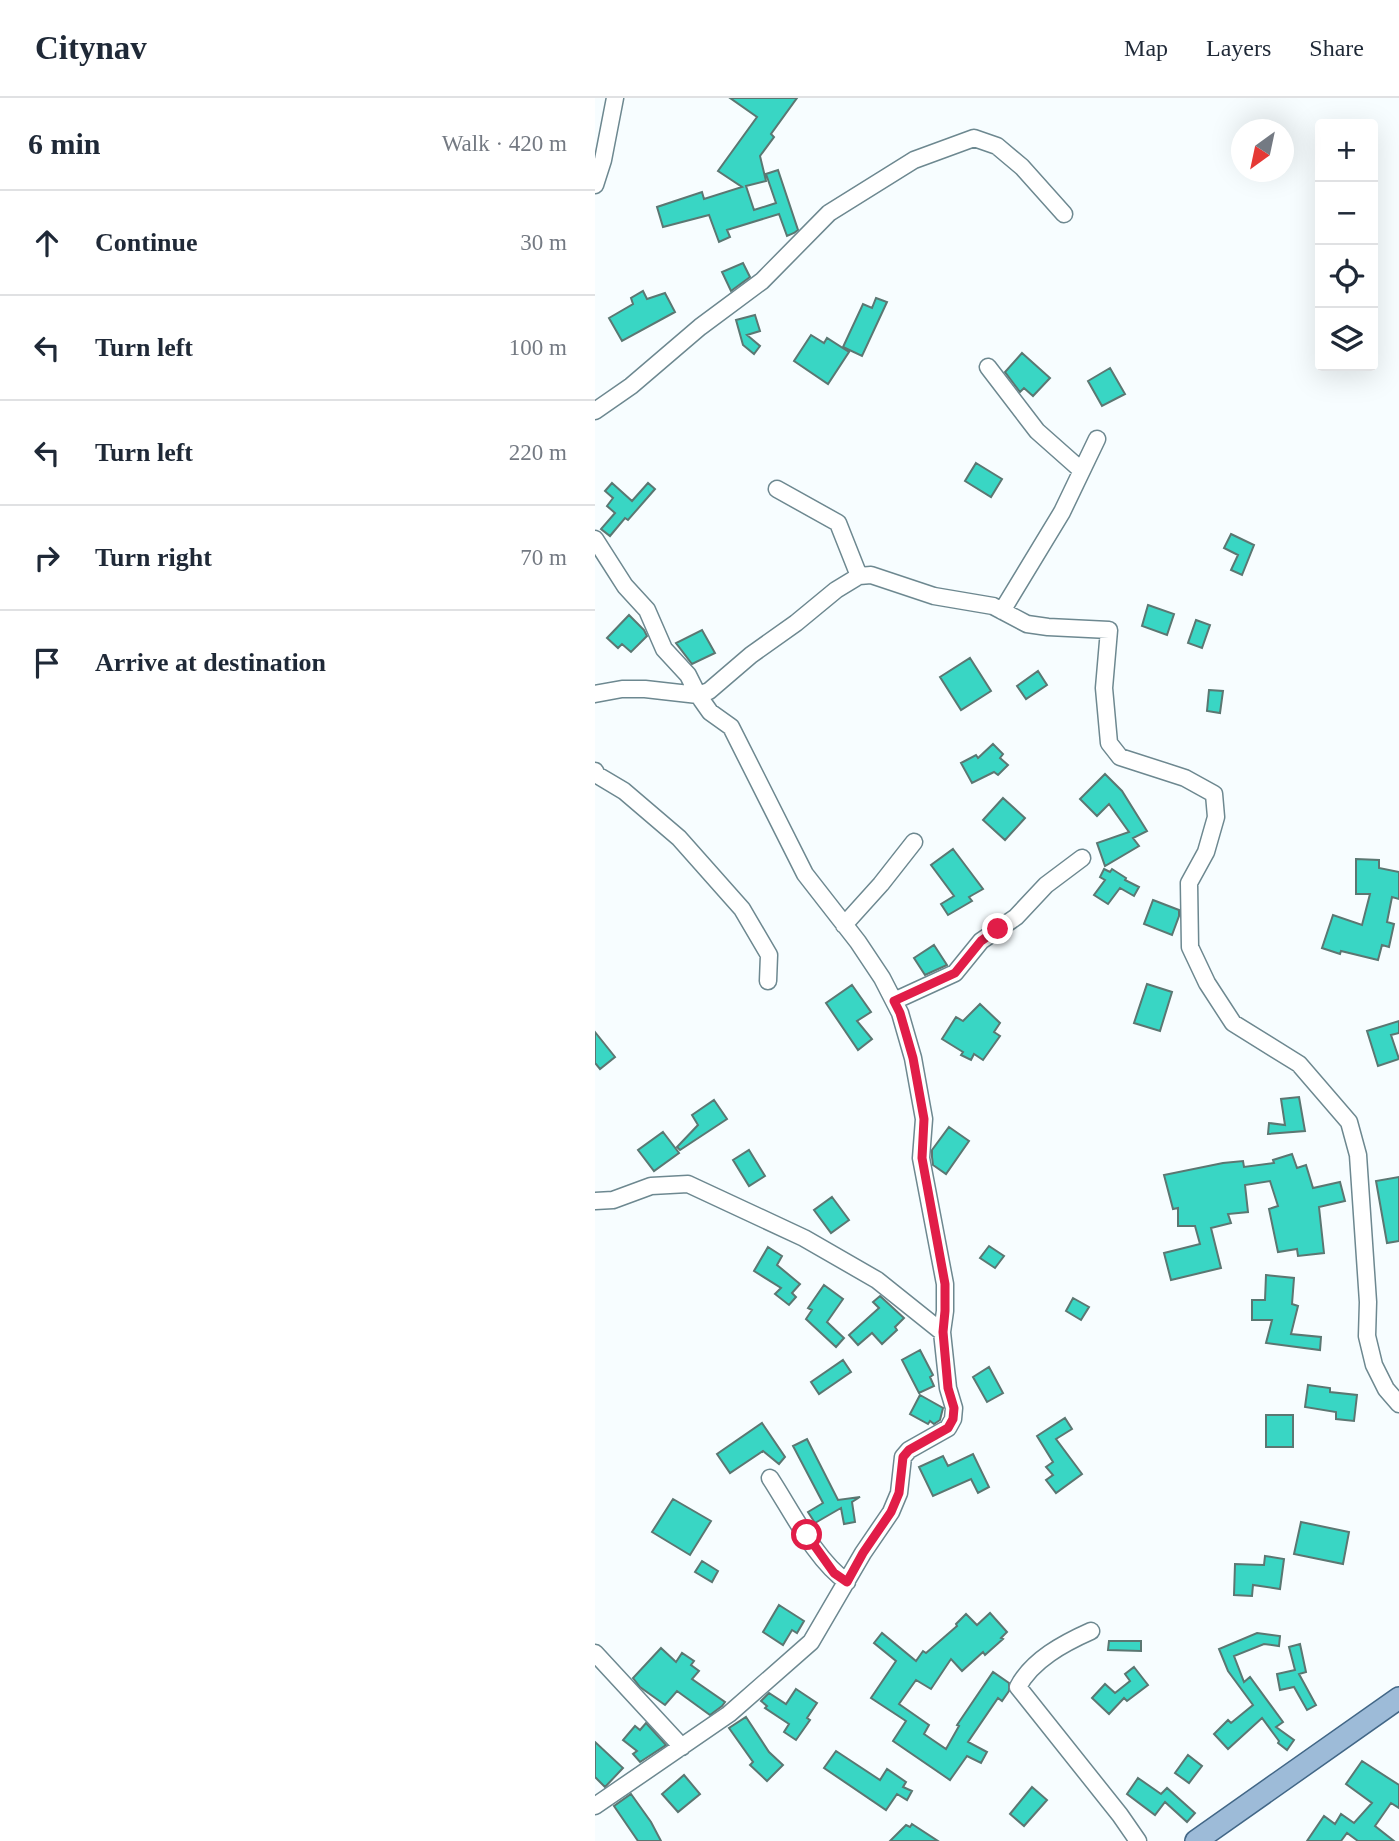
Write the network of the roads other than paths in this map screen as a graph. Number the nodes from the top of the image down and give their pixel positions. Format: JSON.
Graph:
{"nodes":[{"id":1,"x":615,"y":98,"type":"edge"},
{"id":2,"x":595,"y":185,"type":"edge"},
{"id":3,"x":1064,"y":214,"type":"dead end"},
{"id":4,"x":988,"y":367,"type":"dead end"},
{"id":5,"x":595,"y":411,"type":"edge"},
{"id":6,"x":1097,"y":439,"type":"dead end"},
{"id":7,"x":1081,"y":470,"type":"junction"},
{"id":8,"x":777,"y":489,"type":"dead end"},
{"id":9,"x":595,"y":539,"type":"edge"},
{"id":10,"x":859,"y":576,"type":"junction"},
{"id":11,"x":1002,"y":611,"type":"junction"},
{"id":12,"x":595,"y":694,"type":"edge"},
{"id":13,"x":698,"y":695,"type":"junction"},
{"id":14,"x":595,"y":771,"type":"edge"},
{"id":15,"x":914,"y":842,"type":"dead end"},
{"id":16,"x":1082,"y":859,"type":"dead end"},
{"id":17,"x":844,"y":925,"type":"junction"},
{"id":18,"x":768,"y":981,"type":"dead end"},
{"id":19,"x":894,"y":1001,"type":"junction"},
{"id":20,"x":595,"y":1201,"type":"edge"},
{"id":21,"x":943,"y":1332,"type":"junction"},
{"id":22,"x":1399,"y":1404,"type":"edge"},
{"id":23,"x":770,"y":1478,"type":"dead end"},
{"id":24,"x":847,"y":1582,"type":"junction"},
{"id":25,"x":1091,"y":1631,"type":"dead end"},
{"id":26,"x":595,"y":1653,"type":"edge"},
{"id":27,"x":1399,"y":1698,"type":"edge"},
{"id":28,"x":682,"y":1747,"type":"junction"},
{"id":29,"x":595,"y":1806,"type":"edge"},
{"id":30,"x":1206,"y":1839,"type":"edge"},
{"id":31,"x":1138,"y":1841,"type":"edge"}],
"edges":[{"from":1,"to":2,"type":"street"},
{"from":3,"to":5,"type":"street"},
{"from":4,"to":7,"type":"street"},
{"from":6,"to":7,"type":"street"},
{"from":7,"to":11,"type":"street"},
{"from":8,"to":10,"type":"street"},
{"from":9,"to":13,"type":"street"},
{"from":10,"to":11,"type":"street"},
{"from":10,"to":13,"type":"street"},
{"from":11,"to":22,"type":"street"},
{"from":12,"to":13,"type":"street"},
{"from":13,"to":17,"type":"street"},
{"from":14,"to":18,"type":"street"},
{"from":15,"to":17,"type":"street"},
{"from":16,"to":19,"type":"street"},
{"from":17,"to":19,"type":"street"},
{"from":19,"to":21,"type":"street"},
{"from":20,"to":21,"type":"street"},
{"from":21,"to":24,"type":"street"},
{"from":23,"to":24,"type":"street"},
{"from":24,"to":28,"type":"street"},
{"from":25,"to":31,"type":"street"},
{"from":26,"to":28,"type":"street"},
{"from":27,"to":30,"type":"main road"},
{"from":28,"to":29,"type":"street"}]}
